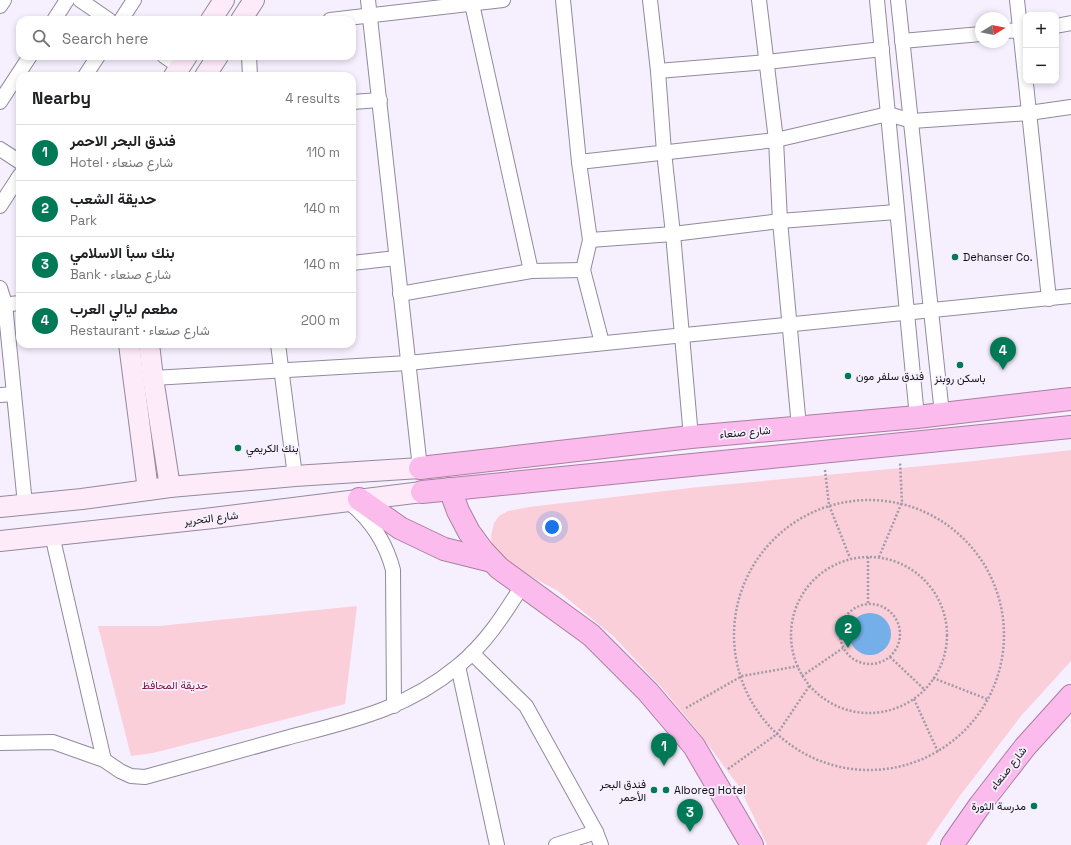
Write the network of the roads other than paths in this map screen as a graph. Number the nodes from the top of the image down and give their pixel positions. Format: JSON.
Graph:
{"nodes":[{"id":1,"x":4,"y":0,"type":"edge"},
{"id":2,"x":67,"y":0,"type":"edge"},
{"id":3,"x":80,"y":0,"type":"edge"},
{"id":4,"x":134,"y":0,"type":"edge"},
{"id":5,"x":224,"y":0,"type":"edge"},
{"id":6,"x":254,"y":0,"type":"edge"},
{"id":7,"x":368,"y":0,"type":"edge"},
{"id":8,"x":503,"y":0,"type":"edge"},
{"id":9,"x":563,"y":0,"type":"edge"},
{"id":10,"x":650,"y":0,"type":"edge"},
{"id":11,"x":759,"y":0,"type":"edge"},
{"id":12,"x":877,"y":0,"type":"edge"},
{"id":13,"x":898,"y":0,"type":"edge"},
{"id":14,"x":1017,"y":0,"type":"edge"},
{"id":15,"x":471,"y":2,"type":"edge"},
{"id":16,"x":0,"y":6,"type":"edge"},
{"id":17,"x":370,"y":15,"type":"junction"},
{"id":18,"x":57,"y":16,"type":"edge"},
{"id":19,"x":103,"y":16,"type":"edge"},
{"id":20,"x":124,"y":16,"type":"edge"},
{"id":21,"x":214,"y":16,"type":"edge"},
{"id":22,"x":244,"y":16,"type":"edge"},
{"id":23,"x":356,"y":17,"type":"edge"},
{"id":24,"x":1071,"y":23,"type":"edge"},
{"id":25,"x":1059,"y":25,"type":"edge"},
{"id":26,"x":1023,"y":30,"type":"edge"},
{"id":27,"x":1011,"y":31,"type":"edge"},
{"id":28,"x":975,"y":35,"type":"edge"},
{"id":29,"x":902,"y":41,"type":"junction"},
{"id":30,"x":1024,"y":48,"type":"edge"},
{"id":31,"x":882,"y":49,"type":"junction"},
{"id":32,"x":27,"y":60,"type":"edge"},
{"id":33,"x":95,"y":60,"type":"edge"},
{"id":34,"x":171,"y":60,"type":"edge"},
{"id":35,"x":215,"y":60,"type":"edge"},
{"id":36,"x":249,"y":60,"type":"edge"},
{"id":37,"x":767,"y":62,"type":"junction"},
{"id":38,"x":181,"y":66,"type":"edge"},
{"id":39,"x":658,"y":71,"type":"junction"},
{"id":40,"x":20,"y":72,"type":"edge"},
{"id":41,"x":87,"y":72,"type":"edge"},
{"id":42,"x":207,"y":72,"type":"edge"},
{"id":43,"x":250,"y":72,"type":"edge"},
{"id":44,"x":16,"y":77,"type":"edge"},
{"id":45,"x":380,"y":100,"type":"junction"},
{"id":46,"x":0,"y":102,"type":"edge"},
{"id":47,"x":356,"y":102,"type":"edge"},
{"id":48,"x":1071,"y":107,"type":"edge"},
{"id":49,"x":1029,"y":113,"type":"junction"},
{"id":50,"x":888,"y":114,"type":"junction"},
{"id":51,"x":911,"y":120,"type":"junction"},
{"id":52,"x":776,"y":140,"type":"junction"},
{"id":53,"x":0,"y":150,"type":"edge"},
{"id":54,"x":664,"y":152,"type":"junction"},
{"id":55,"x":16,"y":160,"type":"edge"},
{"id":56,"x":579,"y":162,"type":"junction"},
{"id":57,"x":16,"y":181,"type":"edge"},
{"id":58,"x":0,"y":206,"type":"edge"},
{"id":59,"x":896,"y":212,"type":"junction"},
{"id":60,"x":780,"y":221,"type":"junction"},
{"id":61,"x":673,"y":234,"type":"junction"},
{"id":62,"x":590,"y":240,"type":"junction"},
{"id":63,"x":396,"y":258,"type":"junction"},
{"id":64,"x":356,"y":263,"type":"edge"},
{"id":65,"x":583,"y":270,"type":"junction"},
{"id":66,"x":531,"y":271,"type":"junction"},
{"id":67,"x":0,"y":288,"type":"edge"},
{"id":68,"x":400,"y":294,"type":"junction"},
{"id":69,"x":1071,"y":296,"type":"edge"},
{"id":70,"x":1050,"y":298,"type":"junction"},
{"id":71,"x":16,"y":303,"type":"edge"},
{"id":72,"x":2,"y":305,"type":"edge"},
{"id":73,"x":932,"y":310,"type":"junction"},
{"id":74,"x":907,"y":313,"type":"junction"},
{"id":75,"x":789,"y":324,"type":"junction"},
{"id":76,"x":682,"y":335,"type":"junction"},
{"id":77,"x":602,"y":343,"type":"junction"},
{"id":78,"x":130,"y":348,"type":"edge"},
{"id":79,"x":149,"y":348,"type":"edge"},
{"id":80,"x":278,"y":348,"type":"edge"},
{"id":81,"x":408,"y":363,"type":"junction"},
{"id":82,"x":281,"y":370,"type":"junction"},
{"id":83,"x":153,"y":378,"type":"junction"},
{"id":84,"x":14,"y":394,"type":"junction"},
{"id":85,"x":0,"y":395,"type":"edge"},
{"id":86,"x":1071,"y":399,"type":"edge"},
{"id":87,"x":942,"y":414,"type":"junction"},
{"id":88,"x":916,"y":417,"type":"junction"},
{"id":89,"x":799,"y":427,"type":"junction"},
{"id":90,"x":1071,"y":427,"type":"edge"},
{"id":91,"x":691,"y":437,"type":"junction"},
{"id":92,"x":420,"y":468,"type":"junction"},
{"id":93,"x":295,"y":476,"type":"junction"},
{"id":94,"x":170,"y":487,"type":"junction"},
{"id":95,"x":450,"y":489,"type":"junction"},
{"id":96,"x":148,"y":490,"type":"junction"},
{"id":97,"x":422,"y":492,"type":"joint"},
{"id":98,"x":82,"y":499,"type":"junction"},
{"id":99,"x":353,"y":500,"type":"junction"},
{"id":100,"x":31,"y":504,"type":"junction"},
{"id":101,"x":0,"y":507,"type":"edge"},
{"id":102,"x":86,"y":532,"type":"junction"},
{"id":103,"x":47,"y":536,"type":"junction"},
{"id":104,"x":0,"y":541,"type":"edge"},
{"id":105,"x":492,"y":561,"type":"junction"},
{"id":106,"x":522,"y":586,"type":"junction"},
{"id":107,"x":472,"y":653,"type":"junction"},
{"id":108,"x":458,"y":666,"type":"junction"},
{"id":109,"x":1071,"y":696,"type":"edge"},
{"id":110,"x":394,"y":706,"type":"junction"},
{"id":111,"x":0,"y":743,"type":"edge"},
{"id":112,"x":104,"y":760,"type":"junction"},
{"id":113,"x":596,"y":832,"type":"junction"},
{"id":114,"x":497,"y":845,"type":"edge"},
{"id":115,"x":556,"y":845,"type":"edge"},
{"id":116,"x":601,"y":845,"type":"edge"},
{"id":117,"x":752,"y":845,"type":"edge"},
{"id":118,"x":952,"y":845,"type":"edge"}],
"edges":[{"from":1,"to":16,"type":"street"},
{"from":2,"to":18,"type":"street"},
{"from":3,"to":19,"type":"street"},
{"from":4,"to":20,"type":"street"},
{"from":5,"to":21,"type":"main road"},
{"from":6,"to":22,"type":"main road"},
{"from":7,"to":17,"type":"street"},
{"from":8,"to":15,"type":"street"},
{"from":9,"to":56,"type":"street"},
{"from":10,"to":39,"type":"street"},
{"from":11,"to":37,"type":"street"},
{"from":12,"to":31,"type":"street"},
{"from":13,"to":29,"type":"street"},
{"from":14,"to":26,"type":"street"},
{"from":15,"to":17,"type":"street"},
{"from":15,"to":66,"type":"street"},
{"from":17,"to":23,"type":"street"},
{"from":17,"to":45,"type":"street"},
{"from":24,"to":25,"type":"street"},
{"from":26,"to":27,"type":"street"},
{"from":28,"to":29,"type":"street"},
{"from":29,"to":51,"type":"street"},
{"from":30,"to":49,"type":"street"},
{"from":31,"to":37,"type":"street"},
{"from":31,"to":50,"type":"street"},
{"from":32,"to":40,"type":"street"},
{"from":33,"to":41,"type":"street"},
{"from":34,"to":38,"type":"street"},
{"from":35,"to":42,"type":"main road"},
{"from":36,"to":43,"type":"street"},
{"from":37,"to":39,"type":"street"},
{"from":37,"to":52,"type":"street"},
{"from":39,"to":54,"type":"street"},
{"from":44,"to":46,"type":"street"},
{"from":45,"to":47,"type":"street"},
{"from":45,"to":63,"type":"street"},
{"from":48,"to":49,"type":"street"},
{"from":49,"to":51,"type":"street"},
{"from":49,"to":70,"type":"street"},
{"from":50,"to":51,"type":"street"},
{"from":50,"to":52,"type":"street"},
{"from":50,"to":59,"type":"street"},
{"from":51,"to":73,"type":"street"},
{"from":52,"to":54,"type":"street"},
{"from":52,"to":60,"type":"street"},
{"from":53,"to":55,"type":"street"},
{"from":54,"to":56,"type":"street"},
{"from":54,"to":61,"type":"street"},
{"from":56,"to":62,"type":"street"},
{"from":57,"to":58,"type":"street"},
{"from":59,"to":60,"type":"street"},
{"from":59,"to":74,"type":"street"},
{"from":60,"to":61,"type":"street"},
{"from":60,"to":75,"type":"street"},
{"from":61,"to":62,"type":"street"},
{"from":61,"to":76,"type":"street"},
{"from":62,"to":65,"type":"street"},
{"from":63,"to":64,"type":"street"},
{"from":63,"to":68,"type":"street"},
{"from":65,"to":66,"type":"street"},
{"from":65,"to":77,"type":"street"},
{"from":66,"to":68,"type":"street"},
{"from":67,"to":72,"type":"street"},
{"from":68,"to":81,"type":"street"},
{"from":69,"to":70,"type":"street"},
{"from":70,"to":73,"type":"street"},
{"from":71,"to":72,"type":"street"},
{"from":72,"to":84,"type":"street"},
{"from":73,"to":74,"type":"street"},
{"from":73,"to":87,"type":"street"},
{"from":74,"to":75,"type":"street"},
{"from":74,"to":88,"type":"street"},
{"from":75,"to":76,"type":"street"},
{"from":75,"to":89,"type":"street"},
{"from":76,"to":77,"type":"street"},
{"from":76,"to":91,"type":"street"},
{"from":77,"to":81,"type":"street"},
{"from":78,"to":96,"type":"main road"},
{"from":79,"to":83,"type":"main road"},
{"from":80,"to":82,"type":"street"},
{"from":81,"to":82,"type":"street"},
{"from":81,"to":92,"type":"street"},
{"from":82,"to":83,"type":"street"},
{"from":82,"to":93,"type":"street"},
{"from":83,"to":94,"type":"main road"},
{"from":84,"to":85,"type":"street"},
{"from":84,"to":100,"type":"street"},
{"from":86,"to":87,"type":"highway","name":"شارع صنعاء"},
{"from":87,"to":88,"type":"highway","name":"شارع صنعاء"},
{"from":88,"to":89,"type":"highway","name":"شارع صنعاء"},
{"from":89,"to":91,"type":"highway","name":"شارع صنعاء"},
{"from":90,"to":95,"type":"highway"},
{"from":91,"to":92,"type":"highway","name":"شارع صنعاء"},
{"from":92,"to":93,"type":"main road"},
{"from":93,"to":94,"type":"main road"},
{"from":94,"to":96,"type":"main road"},
{"from":95,"to":97,"type":"highway"},
{"from":95,"to":105,"type":"highway"},
{"from":96,"to":98,"type":"main road"},
{"from":97,"to":99,"type":"main road","name":"شارع التحرير"},
{"from":98,"to":100,"type":"main road"},
{"from":98,"to":102,"type":"main road"},
{"from":99,"to":102,"type":"main road","name":"شارع التحرير"},
{"from":99,"to":105,"type":"highway"},
{"from":99,"to":110,"type":"street"},
{"from":100,"to":101,"type":"main road"},
{"from":100,"to":103,"type":"main road"},
{"from":102,"to":103,"type":"main road","name":"شارع التحرير"},
{"from":103,"to":104,"type":"main road","name":"شارع التحرير"},
{"from":103,"to":112,"type":"street"},
{"from":105,"to":106,"type":"highway"},
{"from":106,"to":107,"type":"street"},
{"from":106,"to":117,"type":"highway"},
{"from":107,"to":108,"type":"street"},
{"from":107,"to":113,"type":"street"},
{"from":108,"to":110,"type":"street"},
{"from":108,"to":114,"type":"street"},
{"from":109,"to":118,"type":"highway","name":"شارع صنعاء"},
{"from":110,"to":112,"type":"street"},
{"from":111,"to":112,"type":"street"},
{"from":113,"to":115,"type":"street"},
{"from":113,"to":116,"type":"street"}]}
